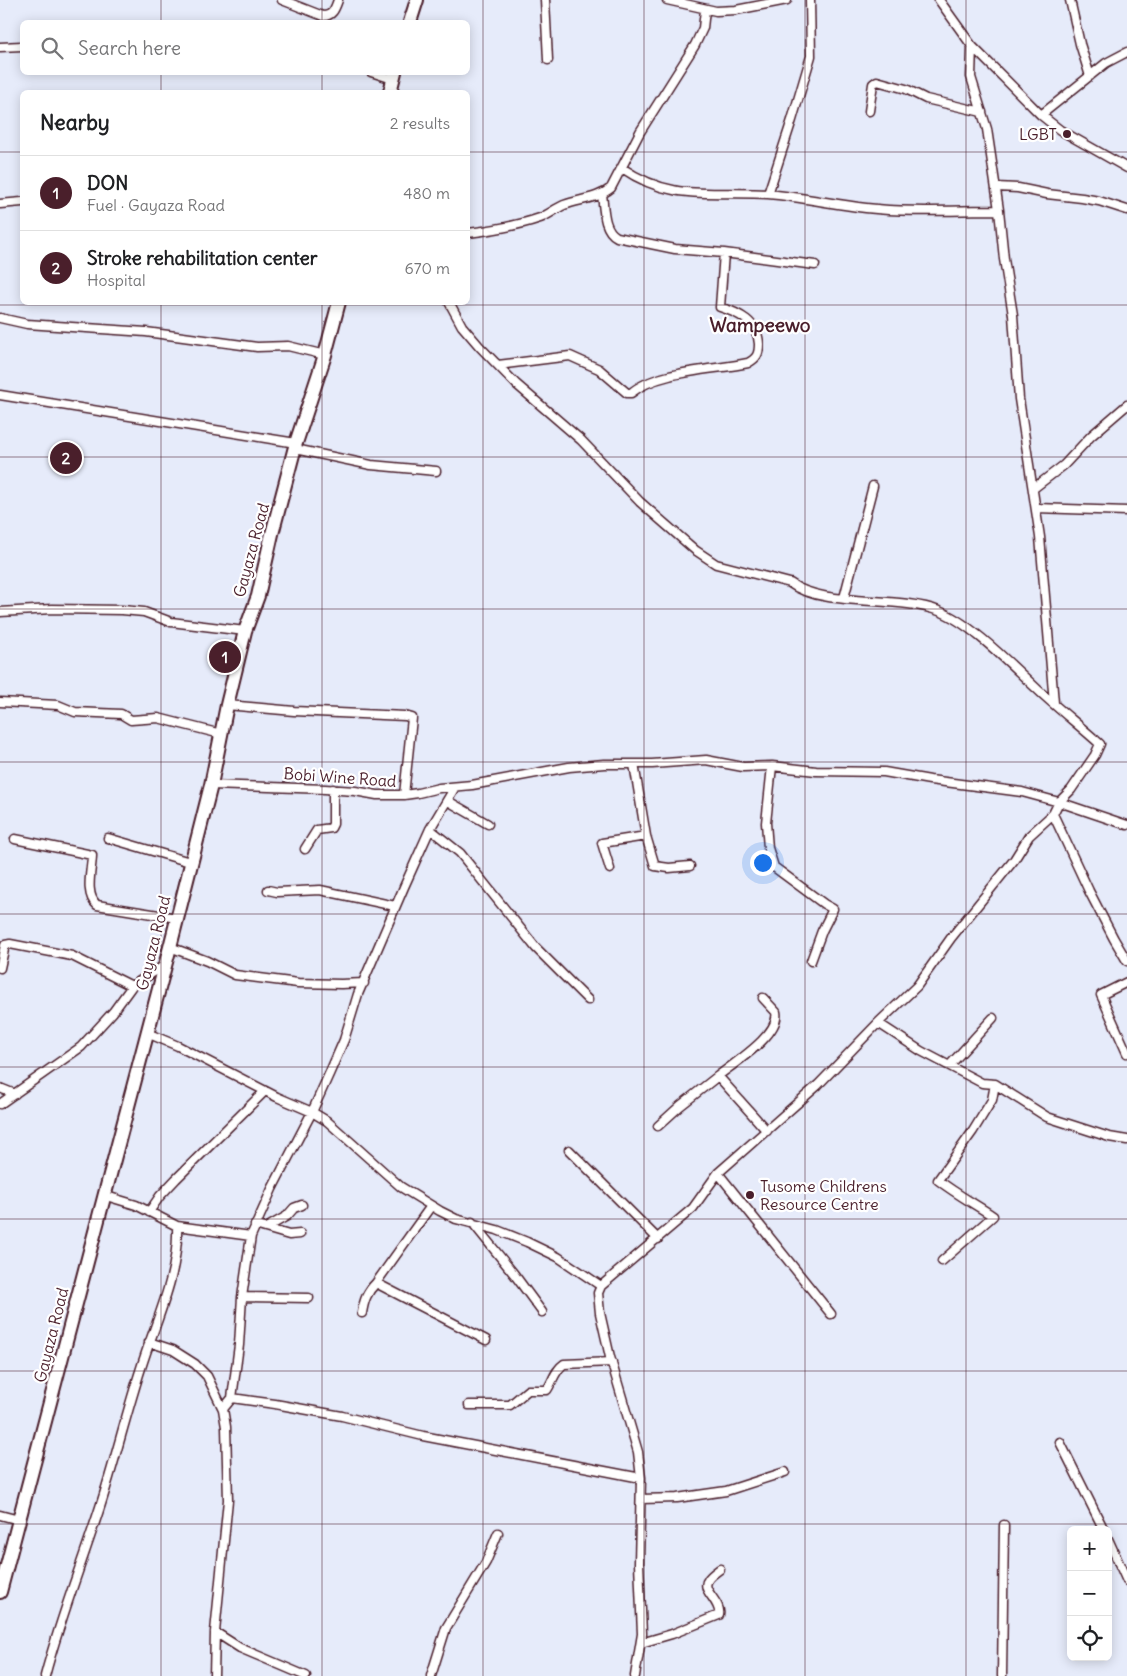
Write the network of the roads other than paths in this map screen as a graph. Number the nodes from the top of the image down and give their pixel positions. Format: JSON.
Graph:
{"nodes":[{"id":1,"x":282,"y":0,"type":"edge"},
{"id":2,"x":338,"y":0,"type":"edge"},
{"id":3,"x":416,"y":0,"type":"edge"},
{"id":4,"x":545,"y":0,"type":"edge"},
{"id":5,"x":667,"y":0,"type":"edge"},
{"id":6,"x":787,"y":0,"type":"edge"},
{"id":7,"x":810,"y":0,"type":"edge"},
{"id":8,"x":939,"y":0,"type":"edge"},
{"id":9,"x":1070,"y":0,"type":"edge"},
{"id":10,"x":767,"y":2,"type":"edge"},
{"id":11,"x":705,"y":10,"type":"junction"},
{"id":12,"x":411,"y":20,"type":"edge"},
{"id":13,"x":20,"y":46,"type":"edge"},
{"id":14,"x":972,"y":46,"type":"junction"},
{"id":15,"x":0,"y":47,"type":"edge"},
{"id":16,"x":1127,"y":52,"type":"edge"},
{"id":17,"x":548,"y":60,"type":"dead end"},
{"id":18,"x":394,"y":76,"type":"edge"},
{"id":19,"x":1090,"y":76,"type":"junction"},
{"id":20,"x":390,"y":90,"type":"edge"},
{"id":21,"x":869,"y":111,"type":"dead end"},
{"id":22,"x":982,"y":112,"type":"junction"},
{"id":23,"x":1041,"y":115,"type":"junction"},
{"id":24,"x":622,"y":168,"type":"junction"},
{"id":25,"x":1127,"y":168,"type":"edge"},
{"id":26,"x":996,"y":187,"type":"junction"},
{"id":27,"x":602,"y":194,"type":"junction"},
{"id":28,"x":768,"y":194,"type":"junction"},
{"id":29,"x":20,"y":202,"type":"edge"},
{"id":30,"x":0,"y":204,"type":"edge"},
{"id":31,"x":999,"y":210,"type":"junction"},
{"id":32,"x":1127,"y":210,"type":"edge"},
{"id":33,"x":470,"y":233,"type":"edge"},
{"id":34,"x":724,"y":253,"type":"junction"},
{"id":35,"x":815,"y":265,"type":"dead end"},
{"id":36,"x":338,"y":305,"type":"edge"},
{"id":37,"x":451,"y":305,"type":"edge"},
{"id":38,"x":0,"y":318,"type":"edge"},
{"id":39,"x":325,"y":355,"type":"junction"},
{"id":40,"x":498,"y":365,"type":"junction"},
{"id":41,"x":0,"y":395,"type":"edge"},
{"id":42,"x":1127,"y":405,"type":"edge"},
{"id":43,"x":296,"y":446,"type":"junction"},
{"id":44,"x":436,"y":471,"type":"dead end"},
{"id":45,"x":873,"y":486,"type":"dead end"},
{"id":46,"x":1034,"y":488,"type":"junction"},
{"id":47,"x":1036,"y":508,"type":"junction"},
{"id":48,"x":1127,"y":511,"type":"edge"},
{"id":49,"x":844,"y":598,"type":"junction"},
{"id":50,"x":0,"y":612,"type":"edge"},
{"id":51,"x":245,"y":631,"type":"junction"},
{"id":52,"x":0,"y":702,"type":"edge"},
{"id":53,"x":1054,"y":703,"type":"junction"},
{"id":54,"x":227,"y":705,"type":"junction"},
{"id":55,"x":220,"y":734,"type":"junction"},
{"id":56,"x":634,"y":764,"type":"junction"},
{"id":57,"x":772,"y":766,"type":"junction"},
{"id":58,"x":211,"y":785,"type":"junction"},
{"id":59,"x":455,"y":787,"type":"junction"},
{"id":60,"x":334,"y":789,"type":"junction"},
{"id":61,"x":404,"y":795,"type":"junction"},
{"id":62,"x":448,"y":801,"type":"junction"},
{"id":63,"x":1059,"y":802,"type":"junction"},
{"id":64,"x":1053,"y":814,"type":"junction"},
{"id":65,"x":488,"y":824,"type":"dead end"},
{"id":66,"x":1127,"y":825,"type":"edge"},
{"id":67,"x":430,"y":829,"type":"junction"},
{"id":68,"x":646,"y":836,"type":"junction"},
{"id":69,"x":108,"y":838,"type":"dead end"},
{"id":70,"x":15,"y":839,"type":"dead end"},
{"id":71,"x":306,"y":850,"type":"dead end"},
{"id":72,"x":190,"y":862,"type":"junction"},
{"id":73,"x":690,"y":866,"type":"dead end"},
{"id":74,"x":610,"y":869,"type":"dead end"},
{"id":75,"x":268,"y":890,"type":"dead end"},
{"id":76,"x":395,"y":906,"type":"junction"},
{"id":77,"x":177,"y":918,"type":"junction"},
{"id":78,"x":170,"y":947,"type":"junction"},
{"id":79,"x":1127,"y":961,"type":"edge"},
{"id":80,"x":811,"y":962,"type":"dead end"},
{"id":81,"x":165,"y":965,"type":"junction"},
{"id":82,"x":0,"y":968,"type":"edge"},
{"id":83,"x":1127,"y":982,"type":"edge"},
{"id":84,"x":364,"y":983,"type":"junction"},
{"id":85,"x":132,"y":986,"type":"junction"},
{"id":86,"x":763,"y":998,"type":"dead end"},
{"id":87,"x":588,"y":1000,"type":"dead end"},
{"id":88,"x":993,"y":1018,"type":"dead end"},
{"id":89,"x":878,"y":1023,"type":"junction"},
{"id":90,"x":147,"y":1033,"type":"junction"},
{"id":91,"x":1127,"y":1053,"type":"edge"},
{"id":92,"x":950,"y":1065,"type":"junction"},
{"id":93,"x":718,"y":1076,"type":"junction"},
{"id":94,"x":995,"y":1084,"type":"junction"},
{"id":95,"x":0,"y":1088,"type":"edge"},
{"id":96,"x":265,"y":1091,"type":"junction"},
{"id":97,"x":15,"y":1094,"type":"junction"},
{"id":98,"x":0,"y":1104,"type":"edge"},
{"id":99,"x":312,"y":1112,"type":"junction"},
{"id":100,"x":658,"y":1126,"type":"dead end"},
{"id":101,"x":767,"y":1131,"type":"junction"},
{"id":102,"x":1127,"y":1140,"type":"edge"},
{"id":103,"x":569,"y":1150,"type":"dead end"},
{"id":104,"x":718,"y":1173,"type":"junction"},
{"id":105,"x":103,"y":1196,"type":"junction"},
{"id":106,"x":302,"y":1205,"type":"dead end"},
{"id":107,"x":432,"y":1206,"type":"junction"},
{"id":108,"x":150,"y":1212,"type":"junction"},
{"id":109,"x":472,"y":1222,"type":"junction"},
{"id":110,"x":255,"y":1225,"type":"junction"},
{"id":111,"x":177,"y":1226,"type":"junction"},
{"id":112,"x":266,"y":1228,"type":"junction"},
{"id":113,"x":300,"y":1234,"type":"dead end"},
{"id":114,"x":251,"y":1236,"type":"junction"},
{"id":115,"x":658,"y":1239,"type":"junction"},
{"id":116,"x":942,"y":1261,"type":"dead end"},
{"id":117,"x":376,"y":1283,"type":"junction"},
{"id":118,"x":601,"y":1286,"type":"junction"},
{"id":119,"x":242,"y":1297,"type":"junction"},
{"id":120,"x":309,"y":1298,"type":"dead end"},
{"id":121,"x":542,"y":1312,"type":"dead end"},
{"id":122,"x":362,"y":1313,"type":"dead end"},
{"id":123,"x":831,"y":1314,"type":"dead end"},
{"id":124,"x":486,"y":1340,"type":"dead end"},
{"id":125,"x":149,"y":1342,"type":"junction"},
{"id":126,"x":612,"y":1362,"type":"junction"},
{"id":127,"x":232,"y":1398,"type":"junction"},
{"id":128,"x":469,"y":1405,"type":"dead end"},
{"id":129,"x":223,"y":1408,"type":"junction"},
{"id":130,"x":1060,"y":1442,"type":"dead end"},
{"id":131,"x":785,"y":1472,"type":"dead end"},
{"id":132,"x":641,"y":1478,"type":"junction"},
{"id":133,"x":641,"y":1499,"type":"junction"},
{"id":134,"x":0,"y":1515,"type":"edge"},
{"id":135,"x":19,"y":1520,"type":"junction"},
{"id":136,"x":1004,"y":1525,"type":"dead end"},
{"id":137,"x":1102,"y":1526,"type":"edge"},
{"id":138,"x":498,"y":1533,"type":"dead end"},
{"id":139,"x":1112,"y":1548,"type":"edge"},
{"id":140,"x":720,"y":1569,"type":"dead end"},
{"id":141,"x":1127,"y":1582,"type":"edge"},
{"id":142,"x":0,"y":1592,"type":"edge"},
{"id":143,"x":215,"y":1632,"type":"junction"},
{"id":144,"x":641,"y":1643,"type":"junction"},
{"id":145,"x":45,"y":1676,"type":"edge"},
{"id":146,"x":214,"y":1676,"type":"edge"},
{"id":147,"x":306,"y":1676,"type":"edge"},
{"id":148,"x":431,"y":1676,"type":"edge"},
{"id":149,"x":634,"y":1676,"type":"edge"},
{"id":150,"x":1002,"y":1676,"type":"edge"}],
"edges":[{"from":1,"to":2,"type":"street"},
{"from":3,"to":12,"type":"main road"},
{"from":4,"to":17,"type":"street"},
{"from":5,"to":11,"type":"street"},
{"from":6,"to":10,"type":"street"},
{"from":7,"to":28,"type":"street"},
{"from":8,"to":14,"type":"street"},
{"from":9,"to":19,"type":"street"},
{"from":10,"to":11,"type":"street"},
{"from":11,"to":24,"type":"street"},
{"from":13,"to":15,"type":"street"},
{"from":14,"to":22,"type":"street"},
{"from":14,"to":23,"type":"street"},
{"from":16,"to":19,"type":"street"},
{"from":18,"to":20,"type":"main road"},
{"from":19,"to":23,"type":"street"},
{"from":21,"to":22,"type":"street"},
{"from":22,"to":26,"type":"street"},
{"from":23,"to":25,"type":"street"},
{"from":24,"to":27,"type":"street"},
{"from":24,"to":28,"type":"street"},
{"from":26,"to":31,"type":"street"},
{"from":26,"to":32,"type":"street"},
{"from":27,"to":33,"type":"street"},
{"from":27,"to":34,"type":"street"},
{"from":28,"to":31,"type":"street"},
{"from":29,"to":30,"type":"street"},
{"from":31,"to":46,"type":"street"},
{"from":34,"to":35,"type":"street"},
{"from":34,"to":40,"type":"street"},
{"from":36,"to":39,"type":"main road","name":"Gayaza Road"},
{"from":37,"to":40,"type":"street"},
{"from":38,"to":39,"type":"street"},
{"from":39,"to":43,"type":"main road","name":"Gayaza Road"},
{"from":40,"to":49,"type":"street"},
{"from":41,"to":43,"type":"street"},
{"from":42,"to":46,"type":"street"},
{"from":43,"to":44,"type":"street"},
{"from":43,"to":51,"type":"main road","name":"Gayaza Road"},
{"from":45,"to":49,"type":"street"},
{"from":46,"to":47,"type":"street"},
{"from":47,"to":48,"type":"street"},
{"from":47,"to":53,"type":"street"},
{"from":49,"to":53,"type":"street"},
{"from":50,"to":51,"type":"street"},
{"from":51,"to":54,"type":"main road","name":"Gayaza Road"},
{"from":52,"to":55,"type":"street"},
{"from":53,"to":63,"type":"street"},
{"from":54,"to":55,"type":"main road","name":"Gayaza Road"},
{"from":54,"to":61,"type":"street"},
{"from":55,"to":58,"type":"main road","name":"Gayaza Road"},
{"from":56,"to":57,"type":"street","name":"Bobi Wine Road"},
{"from":56,"to":59,"type":"street","name":"Bobi Wine Road"},
{"from":56,"to":68,"type":"street"},
{"from":57,"to":63,"type":"street","name":"Bobi Wine Road"},
{"from":57,"to":80,"type":"street"},
{"from":58,"to":60,"type":"street","name":"Bobi Wine Road"},
{"from":58,"to":72,"type":"main road","name":"Gayaza Road"},
{"from":59,"to":61,"type":"street","name":"Bobi Wine Road"},
{"from":59,"to":62,"type":"street"},
{"from":60,"to":61,"type":"street","name":"Bobi Wine Road"},
{"from":60,"to":71,"type":"street"},
{"from":62,"to":65,"type":"street"},
{"from":62,"to":67,"type":"street"},
{"from":63,"to":64,"type":"street"},
{"from":63,"to":66,"type":"street","name":"Bobi Wine Road"},
{"from":64,"to":79,"type":"street"},
{"from":64,"to":89,"type":"street"},
{"from":67,"to":76,"type":"street"},
{"from":67,"to":87,"type":"street"},
{"from":68,"to":73,"type":"street"},
{"from":68,"to":74,"type":"street"},
{"from":69,"to":72,"type":"street"},
{"from":70,"to":77,"type":"street"},
{"from":72,"to":77,"type":"main road","name":"Gayaza Road"},
{"from":75,"to":76,"type":"street"},
{"from":76,"to":84,"type":"street"},
{"from":77,"to":78,"type":"main road","name":"Gayaza Road"},
{"from":78,"to":81,"type":"main road","name":"Gayaza Road"},
{"from":78,"to":84,"type":"street"},
{"from":81,"to":85,"type":"street"},
{"from":81,"to":90,"type":"main road","name":"Gayaza Road"},
{"from":82,"to":85,"type":"street"},
{"from":83,"to":91,"type":"street"},
{"from":84,"to":99,"type":"street"},
{"from":85,"to":97,"type":"street"},
{"from":86,"to":93,"type":"street"},
{"from":88,"to":92,"type":"street"},
{"from":89,"to":92,"type":"street"},
{"from":89,"to":101,"type":"street"},
{"from":90,"to":96,"type":"street"},
{"from":90,"to":105,"type":"main road","name":"Gayaza Road"},
{"from":92,"to":94,"type":"street"},
{"from":93,"to":100,"type":"street"},
{"from":93,"to":101,"type":"street"},
{"from":94,"to":102,"type":"street"},
{"from":94,"to":116,"type":"street"},
{"from":95,"to":97,"type":"street"},
{"from":96,"to":99,"type":"street"},
{"from":96,"to":108,"type":"street"},
{"from":97,"to":98,"type":"street"},
{"from":99,"to":107,"type":"street"},
{"from":99,"to":110,"type":"street"},
{"from":101,"to":104,"type":"street"},
{"from":103,"to":115,"type":"street"},
{"from":104,"to":115,"type":"street"},
{"from":104,"to":123,"type":"street"},
{"from":105,"to":108,"type":"street"},
{"from":105,"to":135,"type":"main road","name":"Gayaza Road"},
{"from":106,"to":112,"type":"street"},
{"from":107,"to":109,"type":"street"},
{"from":107,"to":117,"type":"street"},
{"from":108,"to":111,"type":"street"},
{"from":109,"to":118,"type":"street"},
{"from":109,"to":121,"type":"street"},
{"from":110,"to":112,"type":"street"},
{"from":110,"to":114,"type":"street"},
{"from":111,"to":114,"type":"street"},
{"from":111,"to":125,"type":"street"},
{"from":112,"to":113,"type":"street"},
{"from":114,"to":119,"type":"street"},
{"from":115,"to":118,"type":"street"},
{"from":117,"to":122,"type":"street"},
{"from":117,"to":124,"type":"street"},
{"from":118,"to":126,"type":"street"},
{"from":119,"to":120,"type":"street"},
{"from":119,"to":127,"type":"street"},
{"from":125,"to":129,"type":"street"},
{"from":125,"to":145,"type":"street"},
{"from":126,"to":128,"type":"street"},
{"from":126,"to":132,"type":"street"},
{"from":127,"to":129,"type":"street"},
{"from":127,"to":132,"type":"street"},
{"from":129,"to":143,"type":"street"},
{"from":130,"to":137,"type":"street"},
{"from":131,"to":133,"type":"street"},
{"from":132,"to":133,"type":"street"},
{"from":133,"to":144,"type":"street"},
{"from":134,"to":135,"type":"street"},
{"from":135,"to":142,"type":"main road","name":"Gayaza Road"},
{"from":136,"to":150,"type":"street"},
{"from":138,"to":148,"type":"street"},
{"from":139,"to":141,"type":"street"},
{"from":140,"to":144,"type":"street"},
{"from":143,"to":146,"type":"street"},
{"from":143,"to":147,"type":"street"},
{"from":144,"to":149,"type":"street"}]}
